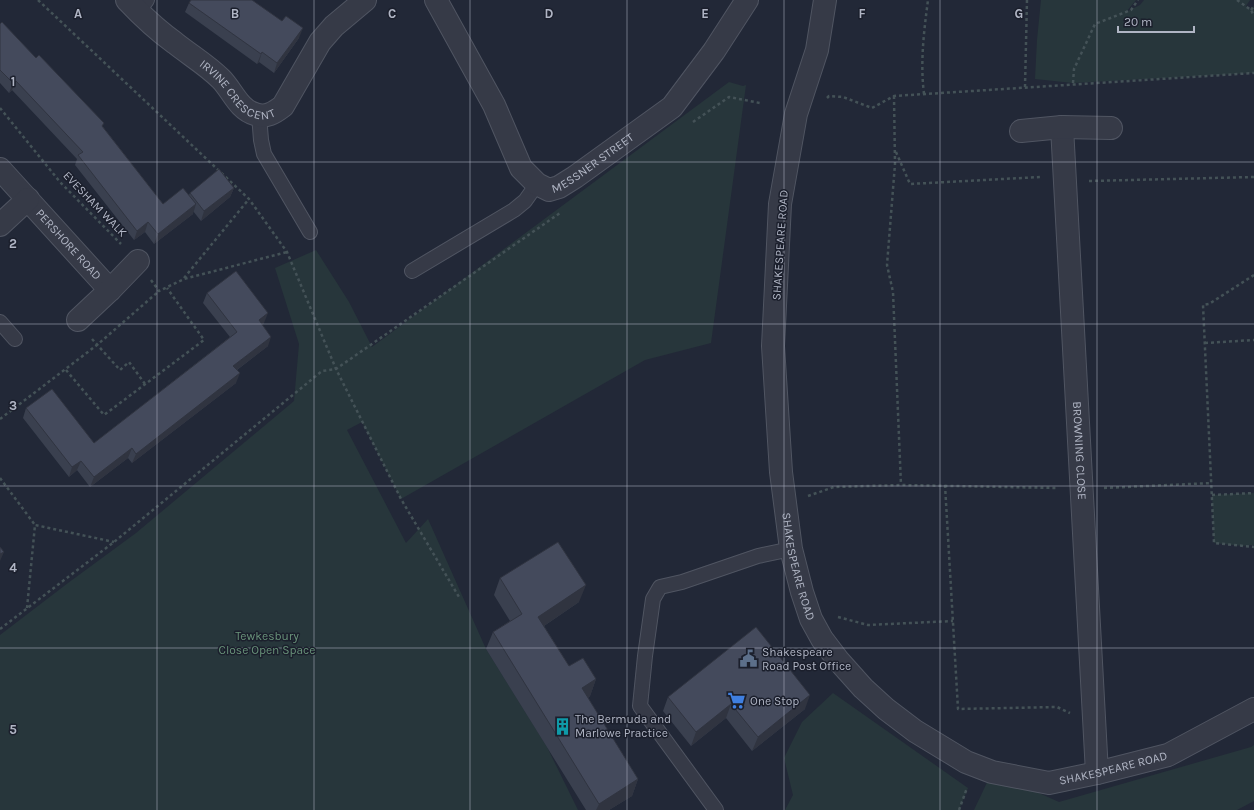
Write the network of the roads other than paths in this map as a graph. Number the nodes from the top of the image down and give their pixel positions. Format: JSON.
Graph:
{"nodes":[{"id":1,"x":365,"y":0,"type":"edge"},
{"id":2,"x":436,"y":0,"type":"edge"},
{"id":3,"x":747,"y":0,"type":"edge"},
{"id":4,"x":825,"y":0,"type":"edge"},
{"id":5,"x":137,"y":4,"type":"edge"},
{"id":6,"x":259,"y":115,"type":"junction"},
{"id":7,"x":1062,"y":127,"type":"junction"},
{"id":8,"x":1111,"y":128,"type":"dead end"},
{"id":9,"x":1021,"y":130,"type":"dead end"},
{"id":10,"x":0,"y":169,"type":"edge"},
{"id":11,"x":537,"y":184,"type":"junction"},
{"id":12,"x":28,"y":200,"type":"junction"},
{"id":13,"x":0,"y":225,"type":"edge"},
{"id":14,"x":310,"y":232,"type":"dead end"},
{"id":15,"x":138,"y":261,"type":"road end"},
{"id":16,"x":412,"y":272,"type":"dead end"},
{"id":17,"x":110,"y":290,"type":"junction"},
{"id":18,"x":78,"y":320,"type":"dead end"},
{"id":19,"x":0,"y":322,"type":"edge"},
{"id":20,"x":15,"y":339,"type":"dead end"},
{"id":21,"x":791,"y":548,"type":"junction"},
{"id":22,"x":1254,"y":709,"type":"edge"},
{"id":23,"x":1097,"y":773,"type":"junction"},
{"id":24,"x":716,"y":810,"type":"edge"}],
"edges":[{"from":1,"to":6,"type":"street","name":"IRVINE CRESCENT"},
{"from":2,"to":11,"type":"street","name":"MESSNER STREET"},
{"from":3,"to":11,"type":"street","name":"MESSNER STREET"},
{"from":4,"to":21,"type":"street","name":"SHAKESPEARE ROAD"},
{"from":5,"to":6,"type":"street","name":"IRVINE CRESCENT"},
{"from":6,"to":14,"type":"lane"},
{"from":7,"to":8,"type":"street"},
{"from":7,"to":9,"type":"street"},
{"from":7,"to":23,"type":"street","name":"BROWNING CLOSE"},
{"from":10,"to":12,"type":"street","name":"PERSHORE ROAD"},
{"from":11,"to":16,"type":"lane"},
{"from":12,"to":13,"type":"street","name":"PERSHORE ROAD"},
{"from":12,"to":17,"type":"street","name":"PERSHORE ROAD"},
{"from":15,"to":17,"type":"street","name":"PERSHORE ROAD"},
{"from":17,"to":18,"type":"street","name":"PERSHORE ROAD"},
{"from":19,"to":20,"type":"lane"},
{"from":21,"to":23,"type":"street","name":"SHAKESPEARE ROAD"},
{"from":21,"to":24,"type":"lane"},
{"from":22,"to":23,"type":"street","name":"SHAKESPEARE ROAD"}]}
